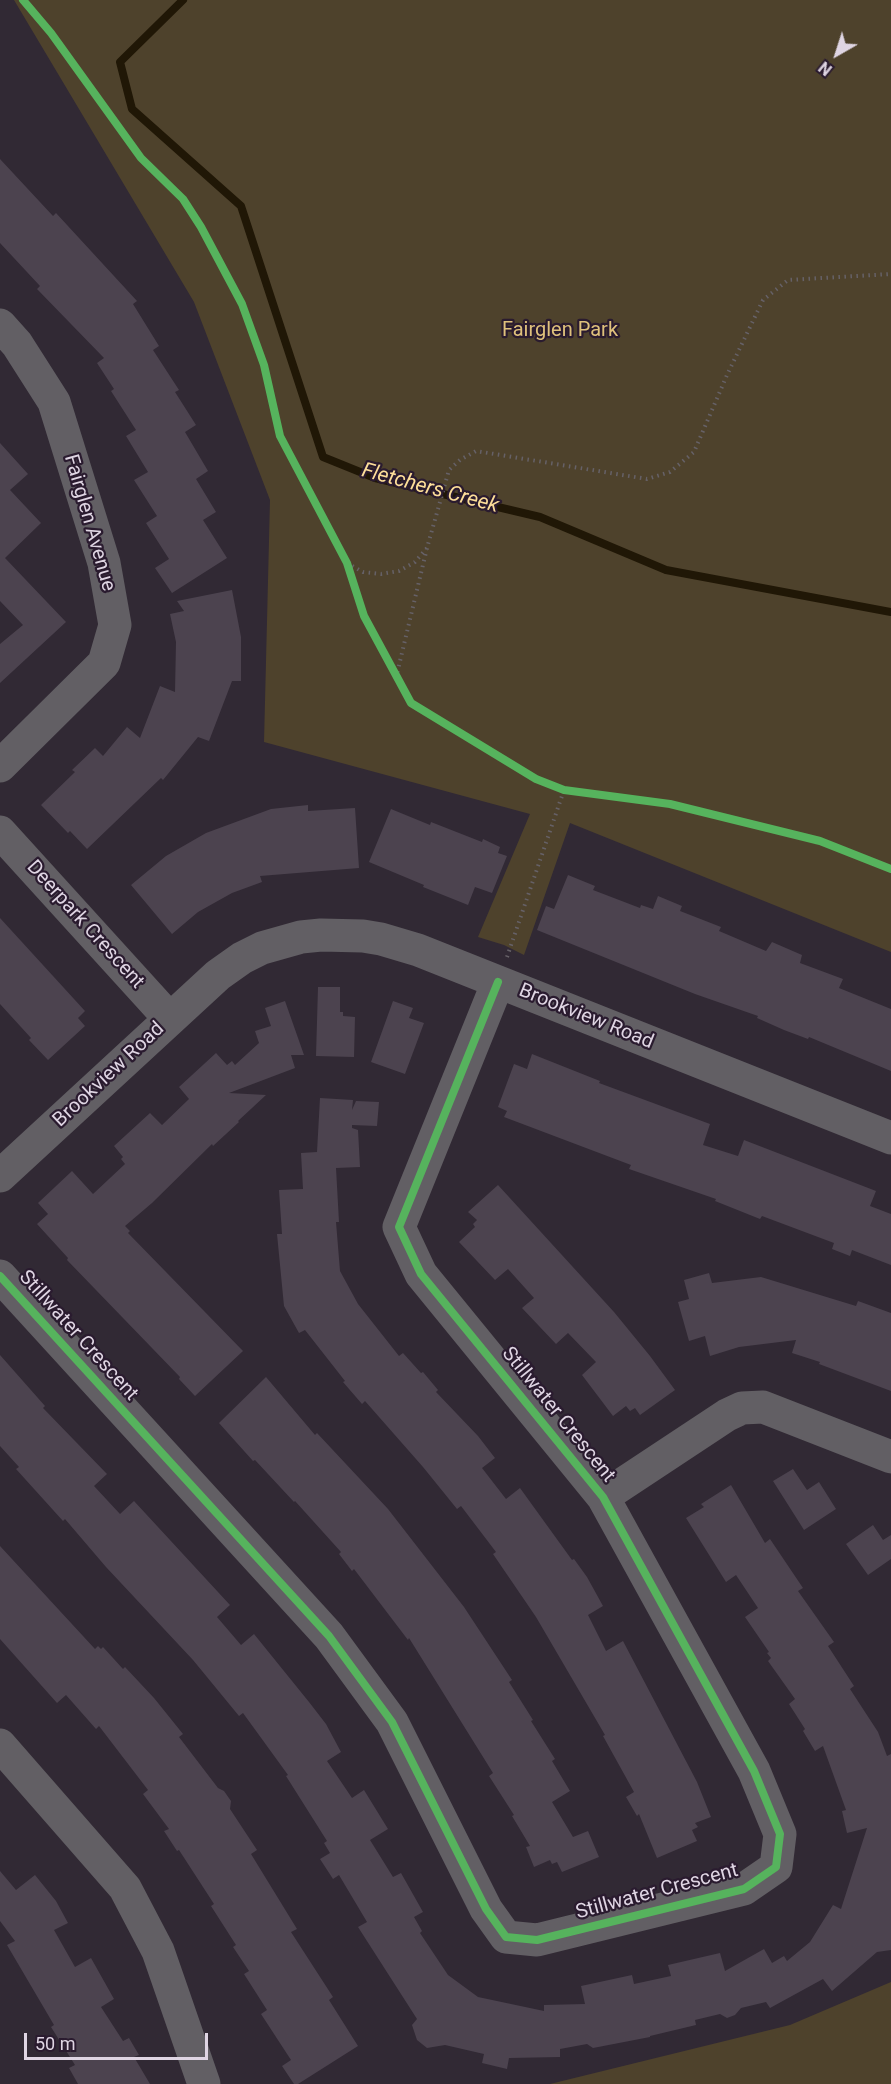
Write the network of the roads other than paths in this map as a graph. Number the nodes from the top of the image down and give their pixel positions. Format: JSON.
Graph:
{"nodes":[{"id":1,"x":0,"y":325,"type":"edge"},
{"id":2,"x":0,"y":766,"type":"edge"},
{"id":3,"x":0,"y":832,"type":"edge"},
{"id":4,"x":501,"y":973,"type":"junction"},
{"id":5,"x":170,"y":1018,"type":"junction"},
{"id":6,"x":891,"y":1138,"type":"edge"},
{"id":7,"x":0,"y":1176,"type":"edge"},
{"id":8,"x":0,"y":1276,"type":"edge"},
{"id":9,"x":891,"y":1457,"type":"edge"},
{"id":10,"x":603,"y":1497,"type":"junction"},
{"id":11,"x":0,"y":1745,"type":"edge"},
{"id":12,"x":204,"y":2084,"type":"edge"}],
"edges":[{"from":1,"to":2,"type":"street","name":"Fairglen Avenue"},
{"from":3,"to":5,"type":"street","name":"Deerpark Crescent"},
{"from":4,"to":5,"type":"street","name":"Brookview Road"},
{"from":4,"to":6,"type":"street","name":"Brookview Road"},
{"from":4,"to":10,"type":"street","name":"Stillwater Crescent"},
{"from":5,"to":7,"type":"street","name":"Brookview Road"},
{"from":8,"to":10,"type":"street","name":"Stillwater Crescent"},
{"from":9,"to":10,"type":"street"},
{"from":11,"to":12,"type":"street"}]}
